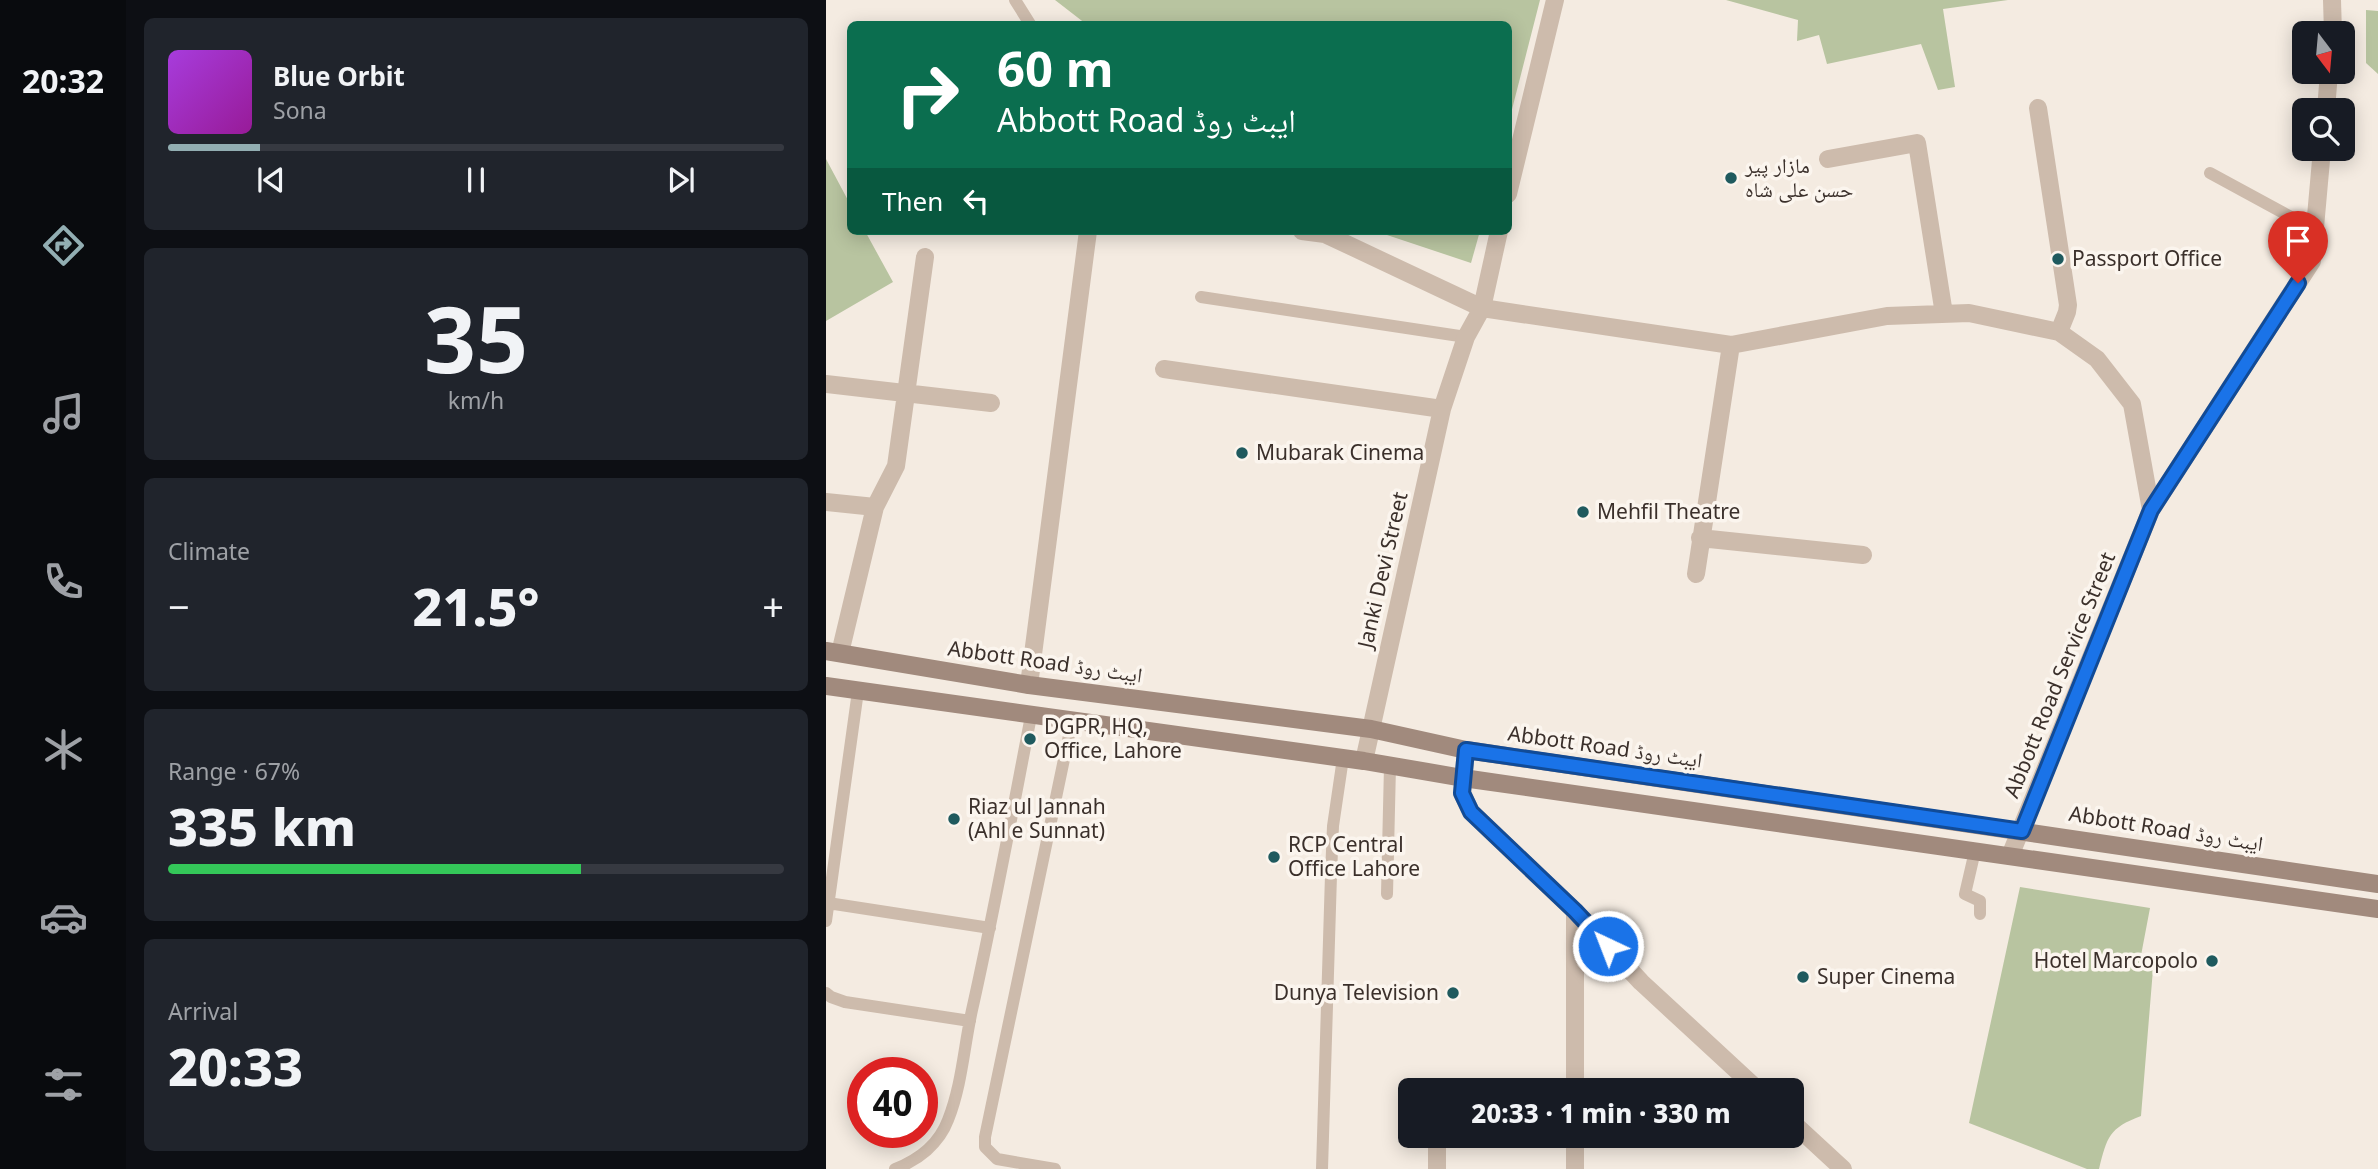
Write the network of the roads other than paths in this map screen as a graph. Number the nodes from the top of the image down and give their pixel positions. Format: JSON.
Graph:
{"nodes":[{"id":1,"x":1015,"y":0,"type":"edge"},
{"id":2,"x":1555,"y":0,"type":"edge"},
{"id":3,"x":2332,"y":0,"type":"edge"},
{"id":4,"x":1028,"y":21,"type":"edge"},
{"id":5,"x":2333,"y":21,"type":"edge"},
{"id":6,"x":2038,"y":108,"type":"dead end"},
{"id":7,"x":1828,"y":159,"type":"dead end"},
{"id":8,"x":2321,"y":161,"type":"edge"},
{"id":9,"x":2210,"y":173,"type":"dead end"},
{"id":10,"x":1512,"y":177,"type":"edge"},
{"id":11,"x":2315,"y":230,"type":"junction"},
{"id":12,"x":1087,"y":235,"type":"edge"},
{"id":13,"x":1327,"y":235,"type":"edge"},
{"id":14,"x":1498,"y":235,"type":"edge"},
{"id":15,"x":925,"y":257,"type":"dead end"},
{"id":16,"x":1202,"y":297,"type":"dead end"},
{"id":17,"x":1482,"y":308,"type":"junction"},
{"id":18,"x":1944,"y":314,"type":"junction"},
{"id":19,"x":2059,"y":332,"type":"junction"},
{"id":20,"x":1466,"y":337,"type":"junction"},
{"id":21,"x":1731,"y":345,"type":"junction"},
{"id":22,"x":1164,"y":369,"type":"dead end"},
{"id":23,"x":826,"y":384,"type":"edge"},
{"id":24,"x":906,"y":393,"type":"junction"},
{"id":25,"x":991,"y":403,"type":"dead end"},
{"id":26,"x":1442,"y":409,"type":"junction"},
{"id":27,"x":826,"y":502,"type":"edge"},
{"id":28,"x":875,"y":507,"type":"junction"},
{"id":29,"x":2151,"y":510,"type":"junction"},
{"id":30,"x":1700,"y":538,"type":"junction"},
{"id":31,"x":1863,"y":555,"type":"dead end"},
{"id":32,"x":1696,"y":574,"type":"dead end"},
{"id":33,"x":833,"y":652,"type":"edge"},
{"id":34,"x":1029,"y":685,"type":"junction"},
{"id":35,"x":826,"y":686,"type":"edge"},
{"id":36,"x":858,"y":691,"type":"junction"},
{"id":37,"x":1031,"y":716,"type":"junction"},
{"id":38,"x":1072,"y":721,"type":"junction"},
{"id":39,"x":1371,"y":729,"type":"junction"},
{"id":40,"x":1466,"y":750,"type":"junction"},
{"id":41,"x":1343,"y":758,"type":"junction"},
{"id":42,"x":1364,"y":761,"type":"junction"},
{"id":43,"x":1390,"y":766,"type":"junction"},
{"id":44,"x":1463,"y":778,"type":"junction"},
{"id":45,"x":2022,"y":831,"type":"junction"},
{"id":46,"x":1975,"y":851,"type":"junction"},
{"id":47,"x":2010,"y":856,"type":"junction"},
{"id":48,"x":2378,"y":884,"type":"edge"},
{"id":49,"x":1387,"y":894,"type":"dead end"},
{"id":50,"x":828,"y":903,"type":"junction"},
{"id":51,"x":2378,"y":909,"type":"edge"},
{"id":52,"x":1575,"y":911,"type":"junction"},
{"id":53,"x":1980,"y":914,"type":"dead end"},
{"id":54,"x":826,"y":921,"type":"edge"},
{"id":55,"x":990,"y":928,"type":"junction"},
{"id":56,"x":826,"y":993,"type":"edge"},
{"id":57,"x":970,"y":1021,"type":"junction"},
{"id":58,"x":1575,"y":1078,"type":"edge"},
{"id":59,"x":1745,"y":1078,"type":"edge"},
{"id":60,"x":1804,"y":1133,"type":"edge"},
{"id":61,"x":1437,"y":1148,"type":"edge"},
{"id":62,"x":1575,"y":1148,"type":"edge"},
{"id":63,"x":895,"y":1169,"type":"edge"},
{"id":64,"x":1055,"y":1169,"type":"edge"},
{"id":65,"x":1322,"y":1169,"type":"edge"},
{"id":66,"x":1437,"y":1169,"type":"edge"},
{"id":67,"x":1575,"y":1169,"type":"edge"},
{"id":68,"x":1843,"y":1169,"type":"edge"}],
"edges":[{"from":1,"to":4,"type":"lane"},
{"from":2,"to":10,"type":"street"},
{"from":3,"to":5,"type":"street"},
{"from":6,"to":19,"type":"street"},
{"from":7,"to":18,"type":"street"},
{"from":8,"to":11,"type":"street","name":"Abbott Road Service Street"},
{"from":9,"to":11,"type":"lane"},
{"from":11,"to":29,"type":"street","name":"Abbott Road Service Street"},
{"from":12,"to":34,"type":"street"},
{"from":13,"to":17,"type":"street"},
{"from":14,"to":17,"type":"street","name":"Janki Devi Street"},
{"from":15,"to":24,"type":"street"},
{"from":16,"to":20,"type":"lane"},
{"from":17,"to":20,"type":"street","name":"Janki Devi Street"},
{"from":17,"to":21,"type":"street"},
{"from":18,"to":19,"type":"street"},
{"from":18,"to":21,"type":"street"},
{"from":19,"to":29,"type":"street"},
{"from":20,"to":26,"type":"street","name":"Janki Devi Street"},
{"from":21,"to":30,"type":"street"},
{"from":22,"to":26,"type":"street"},
{"from":23,"to":24,"type":"street"},
{"from":24,"to":25,"type":"street"},
{"from":24,"to":28,"type":"street"},
{"from":26,"to":39,"type":"street","name":"Janki Devi Street"},
{"from":27,"to":28,"type":"street"},
{"from":28,"to":33,"type":"street"},
{"from":29,"to":45,"type":"street","name":"Abbott Road Service Street"},
{"from":30,"to":31,"type":"street"},
{"from":30,"to":32,"type":"street"},
{"from":33,"to":34,"type":"main road","name":"Abbott Road ایبٹ روڈ"},
{"from":34,"to":39,"type":"main road","name":"Abbott Road ایبٹ روڈ"},
{"from":35,"to":36,"type":"main road"},
{"from":36,"to":37,"type":"main road"},
{"from":36,"to":50,"type":"lane"},
{"from":37,"to":38,"type":"main road"},
{"from":37,"to":55,"type":"lane"},
{"from":38,"to":41,"type":"main road"},
{"from":38,"to":64,"type":"lane"},
{"from":39,"to":40,"type":"main road","name":"Abbott Road ایبٹ روڈ"},
{"from":39,"to":42,"type":"street","name":"Janki Devi Street"},
{"from":40,"to":44,"type":"street"},
{"from":40,"to":45,"type":"main road","name":"Abbott Road ایبٹ روڈ"},
{"from":41,"to":42,"type":"main road"},
{"from":41,"to":65,"type":"lane"},
{"from":42,"to":43,"type":"main road"},
{"from":43,"to":44,"type":"main road"},
{"from":43,"to":49,"type":"lane"},
{"from":44,"to":46,"type":"main road"},
{"from":44,"to":52,"type":"street"},
{"from":45,"to":47,"type":"street","name":"Abbott Road Service Street"},
{"from":45,"to":48,"type":"main road","name":"Abbott Road ایبٹ روڈ"},
{"from":46,"to":47,"type":"main road"},
{"from":46,"to":53,"type":"lane"},
{"from":47,"to":51,"type":"main road"},
{"from":50,"to":54,"type":"lane"},
{"from":50,"to":55,"type":"lane"},
{"from":52,"to":58,"type":"street"},
{"from":52,"to":59,"type":"street"},
{"from":55,"to":57,"type":"lane"},
{"from":56,"to":57,"type":"lane"},
{"from":57,"to":63,"type":"lane"},
{"from":60,"to":68,"type":"street"},
{"from":61,"to":66,"type":"street"},
{"from":62,"to":67,"type":"street"}]}
